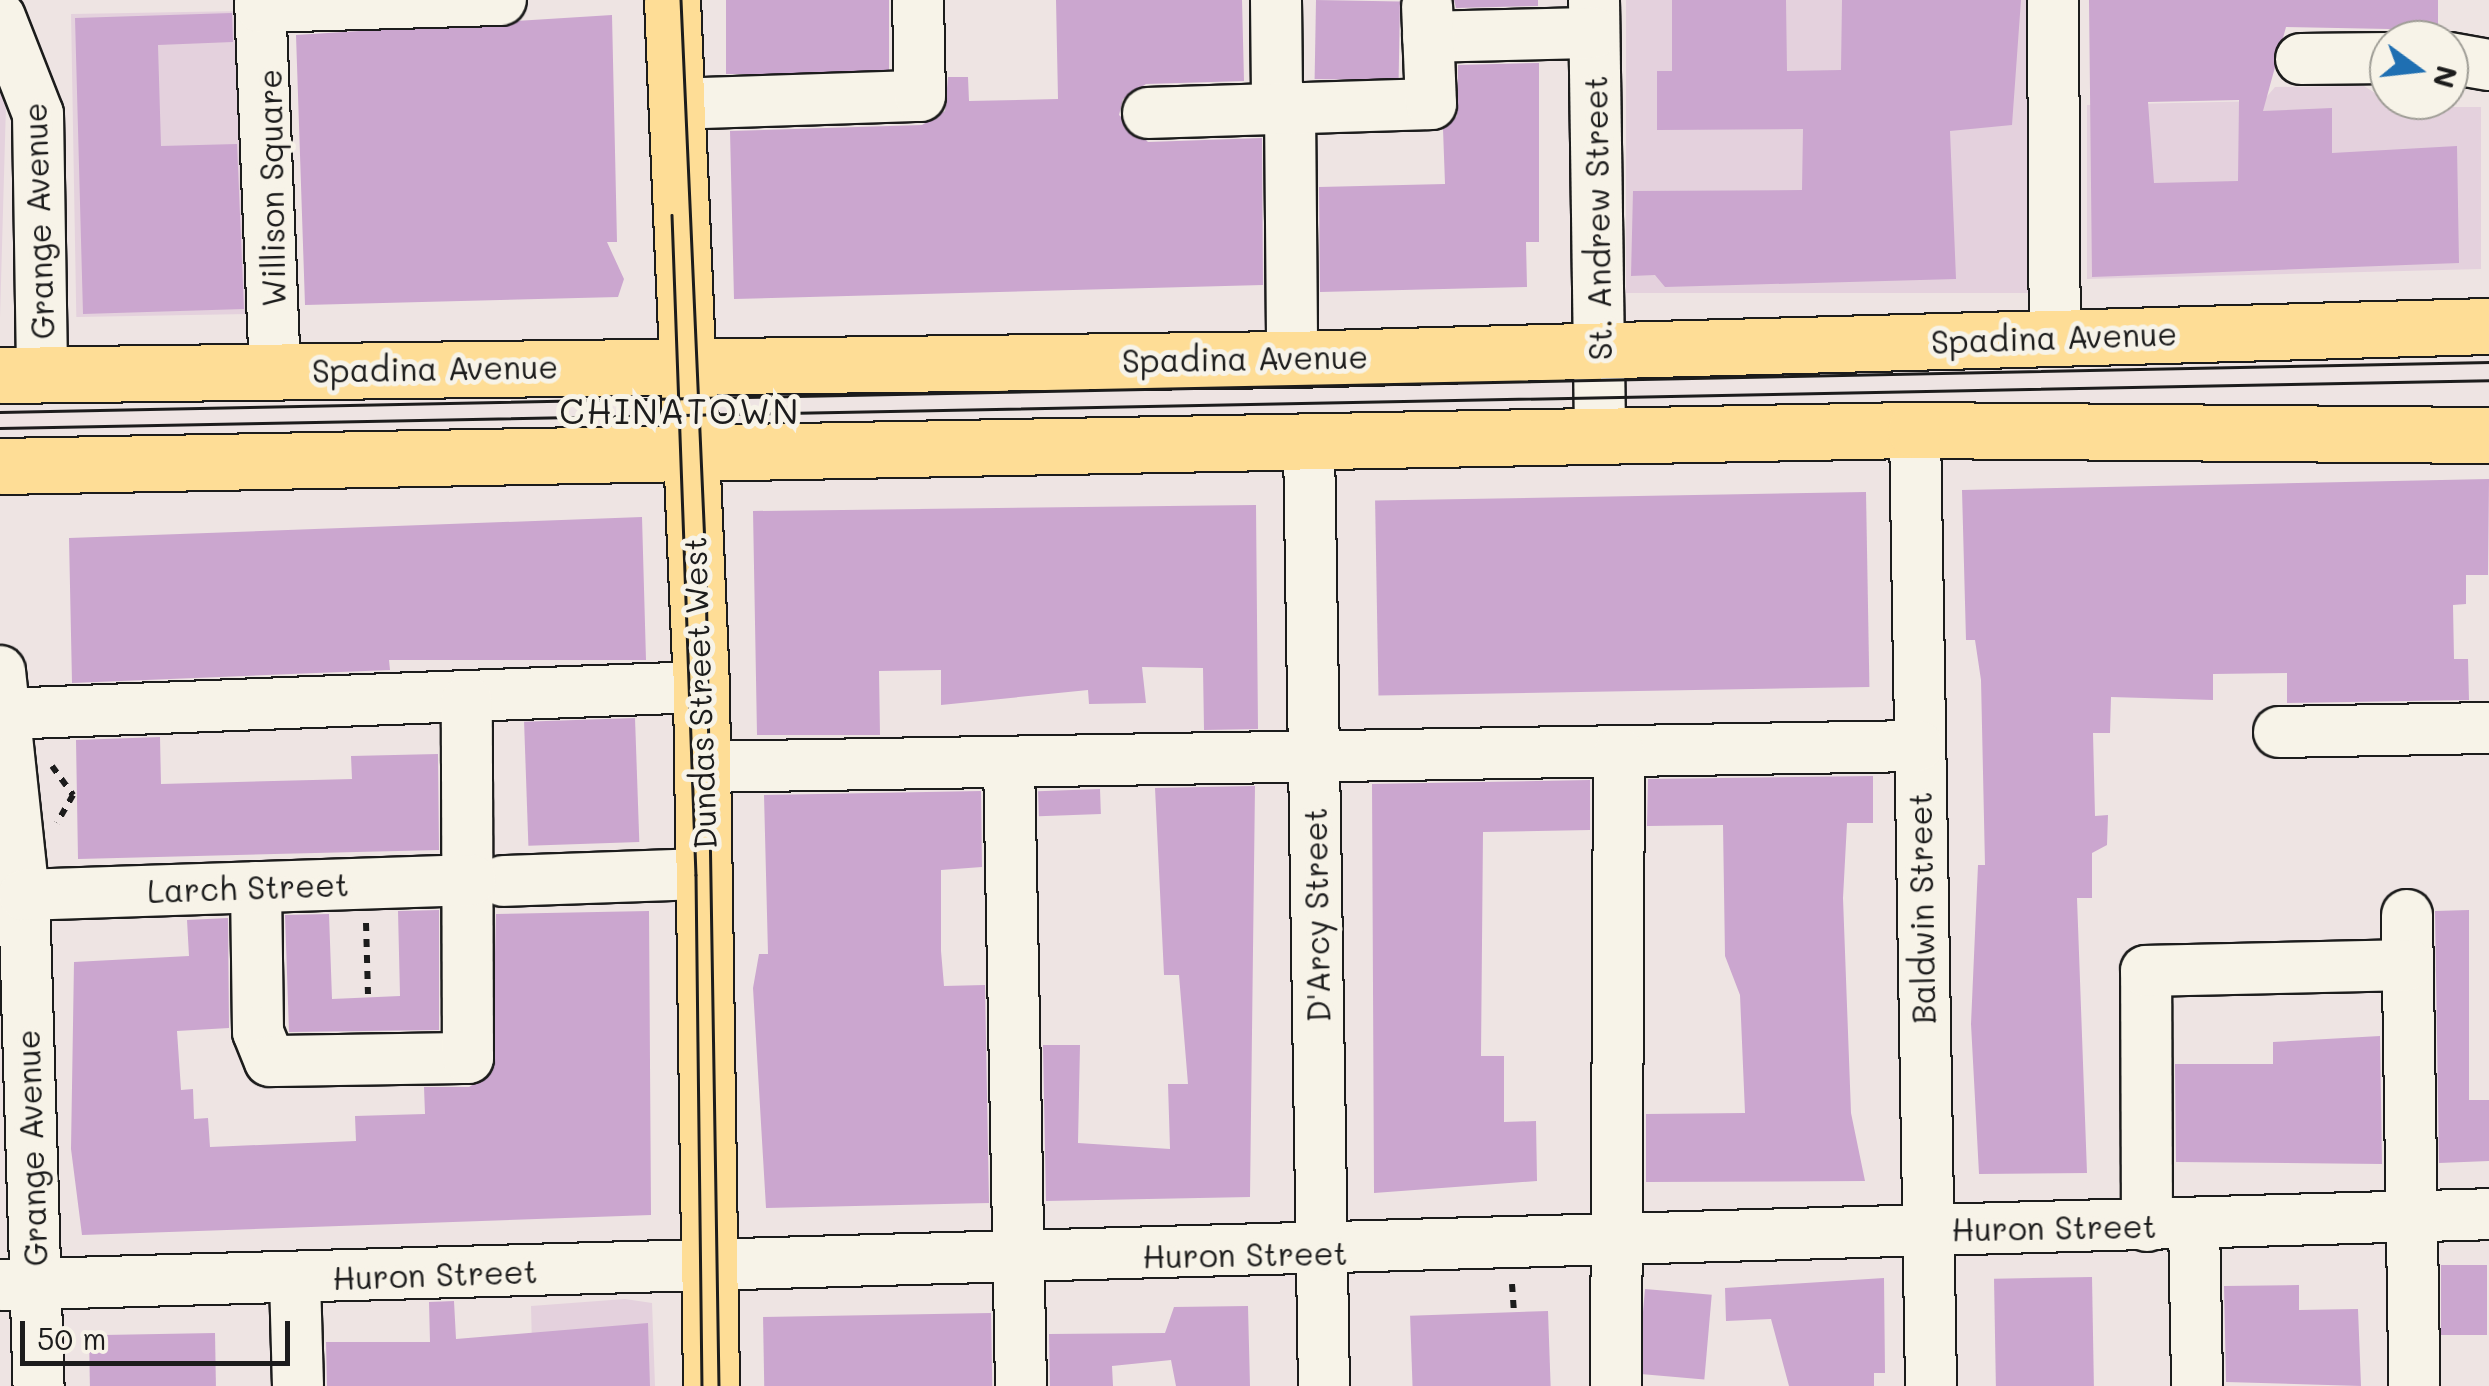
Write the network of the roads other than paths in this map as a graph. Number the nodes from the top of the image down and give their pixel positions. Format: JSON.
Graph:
{"nodes":[{"id":1,"x":672,"y":0,"type":"edge"},
{"id":2,"x":918,"y":0,"type":"edge"},
{"id":3,"x":1276,"y":0,"type":"edge"},
{"id":4,"x":2053,"y":0,"type":"edge"},
{"id":5,"x":477,"y":1,"type":"edge"},
{"id":6,"x":260,"y":4,"type":"edge"},
{"id":7,"x":0,"y":16,"type":"edge"},
{"id":8,"x":1594,"y":16,"type":"edge"},
{"id":9,"x":2369,"y":58,"type":"edge"},
{"id":10,"x":2301,"y":59,"type":"dead end"},
{"id":11,"x":17,"y":86,"type":"edge"},
{"id":12,"x":676,"y":104,"type":"junction"},
{"id":13,"x":1290,"y":108,"type":"junction"},
{"id":14,"x":1148,"y":113,"type":"dead end"},
{"id":15,"x":2489,"y":326,"type":"edge"},
{"id":16,"x":2055,"y":337,"type":"junction"},
{"id":17,"x":1599,"y":349,"type":"junction"},
{"id":18,"x":1292,"y":360,"type":"junction"},
{"id":19,"x":685,"y":366,"type":"junction"},
{"id":20,"x":275,"y":370,"type":"junction"},
{"id":21,"x":21,"y":374,"type":"edge"},
{"id":22,"x":1916,"y":430,"type":"junction"},
{"id":23,"x":2489,"y":434,"type":"edge"},
{"id":24,"x":1600,"y":436,"type":"junction"},
{"id":25,"x":1308,"y":444,"type":"junction"},
{"id":26,"x":691,"y":451,"type":"junction"},
{"id":27,"x":0,"y":466,"type":"edge"},
{"id":28,"x":701,"y":687,"type":"junction"},
{"id":29,"x":2,"y":692,"type":"edge"},
{"id":30,"x":466,"y":701,"type":"junction"},
{"id":31,"x":2489,"y":728,"type":"edge"},
{"id":32,"x":2279,"y":732,"type":"dead end"},
{"id":33,"x":1918,"y":746,"type":"junction"},
{"id":34,"x":1620,"y":753,"type":"junction"},
{"id":35,"x":1313,"y":756,"type":"junction"},
{"id":36,"x":1008,"y":762,"type":"junction"},
{"id":37,"x":702,"y":767,"type":"junction"},
{"id":38,"x":15,"y":770,"type":"edge"},
{"id":39,"x":704,"y":874,"type":"junction"},
{"id":40,"x":487,"y":880,"type":"junction"},
{"id":41,"x":256,"y":887,"type":"junction"},
{"id":42,"x":24,"y":895,"type":"junction"},
{"id":43,"x":2407,"y":915,"type":"dead end"},
{"id":44,"x":2408,"y":966,"type":"junction"},
{"id":45,"x":2489,"y":1214,"type":"edge"},
{"id":46,"x":2410,"y":1216,"type":"junction"},
{"id":47,"x":2170,"y":1225,"type":"junction"},
{"id":48,"x":1927,"y":1230,"type":"junction"},
{"id":49,"x":1616,"y":1245,"type":"junction"},
{"id":50,"x":1320,"y":1252,"type":"junction"},
{"id":51,"x":1020,"y":1259,"type":"junction"},
{"id":52,"x":709,"y":1267,"type":"junction"},
{"id":53,"x":295,"y":1279,"type":"junction"},
{"id":54,"x":18,"y":1284,"type":"edge"},
{"id":55,"x":38,"y":1386,"type":"edge"},
{"id":56,"x":298,"y":1386,"type":"edge"},
{"id":57,"x":711,"y":1386,"type":"edge"},
{"id":58,"x":1022,"y":1386,"type":"edge"},
{"id":59,"x":1324,"y":1386,"type":"edge"},
{"id":60,"x":1616,"y":1386,"type":"edge"},
{"id":61,"x":1931,"y":1386,"type":"edge"},
{"id":62,"x":2197,"y":1386,"type":"edge"},
{"id":63,"x":2414,"y":1386,"type":"edge"}],
"edges":[{"from":1,"to":12,"type":"main road","name":"Dundas Street West"},
{"from":2,"to":12,"type":"street"},
{"from":3,"to":13,"type":"street"},
{"from":4,"to":16,"type":"street"},
{"from":5,"to":6,"type":"street","name":"Willison Square"},
{"from":6,"to":20,"type":"street","name":"Willison Square"},
{"from":7,"to":11,"type":"street","name":"Grange Avenue"},
{"from":8,"to":13,"type":"street"},
{"from":8,"to":17,"type":"street","name":"St. Andrew Street"},
{"from":9,"to":10,"type":"street"},
{"from":11,"to":21,"type":"street","name":"Grange Avenue"},
{"from":12,"to":19,"type":"main road","name":"Dundas Street West"},
{"from":13,"to":14,"type":"street"},
{"from":13,"to":18,"type":"street"},
{"from":15,"to":16,"type":"main road","name":"Spadina Avenue"},
{"from":16,"to":17,"type":"main road","name":"Spadina Avenue"},
{"from":17,"to":18,"type":"main road","name":"Spadina Avenue"},
{"from":17,"to":24,"type":"street","name":"St. Andrew Street"},
{"from":18,"to":19,"type":"main road","name":"Spadina Avenue"},
{"from":19,"to":20,"type":"main road","name":"Spadina Avenue"},
{"from":19,"to":26,"type":"main road","name":"Dundas Street West"},
{"from":20,"to":21,"type":"main road","name":"Spadina Avenue"},
{"from":22,"to":23,"type":"main road"},
{"from":22,"to":24,"type":"main road"},
{"from":22,"to":33,"type":"street","name":"Baldwin Street"},
{"from":24,"to":25,"type":"main road"},
{"from":25,"to":26,"type":"main road"},
{"from":25,"to":35,"type":"street","name":"D'Arcy Street"},
{"from":26,"to":27,"type":"main road"},
{"from":26,"to":28,"type":"main road","name":"Dundas Street West"},
{"from":28,"to":30,"type":"street"},
{"from":28,"to":37,"type":"main road","name":"Dundas Street West"},
{"from":29,"to":30,"type":"street"},
{"from":29,"to":38,"type":"street","name":"Grange Avenue"},
{"from":30,"to":40,"type":"street"},
{"from":31,"to":32,"type":"street"},
{"from":33,"to":34,"type":"street"},
{"from":33,"to":48,"type":"street","name":"Baldwin Street"},
{"from":34,"to":35,"type":"street"},
{"from":34,"to":49,"type":"street"},
{"from":35,"to":36,"type":"street"},
{"from":35,"to":50,"type":"street","name":"D'Arcy Street"},
{"from":36,"to":37,"type":"street"},
{"from":36,"to":51,"type":"street"},
{"from":37,"to":39,"type":"main road","name":"Dundas Street West"},
{"from":38,"to":42,"type":"street","name":"Grange Avenue"},
{"from":39,"to":40,"type":"street","name":"Larch Street"},
{"from":39,"to":52,"type":"main road","name":"Dundas Street West"},
{"from":40,"to":41,"type":"street","name":"Larch Street"},
{"from":40,"to":41,"type":"street"},
{"from":41,"to":42,"type":"street","name":"Larch Street"},
{"from":42,"to":54,"type":"street","name":"Grange Avenue"},
{"from":43,"to":44,"type":"street"},
{"from":44,"to":46,"type":"street"},
{"from":44,"to":47,"type":"street"},
{"from":45,"to":46,"type":"street","name":"Huron Street"},
{"from":46,"to":47,"type":"street","name":"Huron Street"},
{"from":46,"to":63,"type":"street"},
{"from":47,"to":48,"type":"street","name":"Huron Street"},
{"from":47,"to":62,"type":"street"},
{"from":48,"to":49,"type":"street","name":"Huron Street"},
{"from":48,"to":61,"type":"street","name":"Baldwin Street"},
{"from":49,"to":50,"type":"street","name":"Huron Street"},
{"from":49,"to":60,"type":"street"},
{"from":50,"to":51,"type":"street","name":"Huron Street"},
{"from":50,"to":59,"type":"street","name":"D'Arcy Street"},
{"from":51,"to":52,"type":"street","name":"Huron Street"},
{"from":51,"to":58,"type":"street"},
{"from":52,"to":53,"type":"street","name":"Huron Street"},
{"from":52,"to":57,"type":"main road","name":"Dundas Street West"},
{"from":53,"to":54,"type":"street","name":"Huron Street"},
{"from":53,"to":56,"type":"street"},
{"from":54,"to":55,"type":"street","name":"Grange Avenue"}]}
